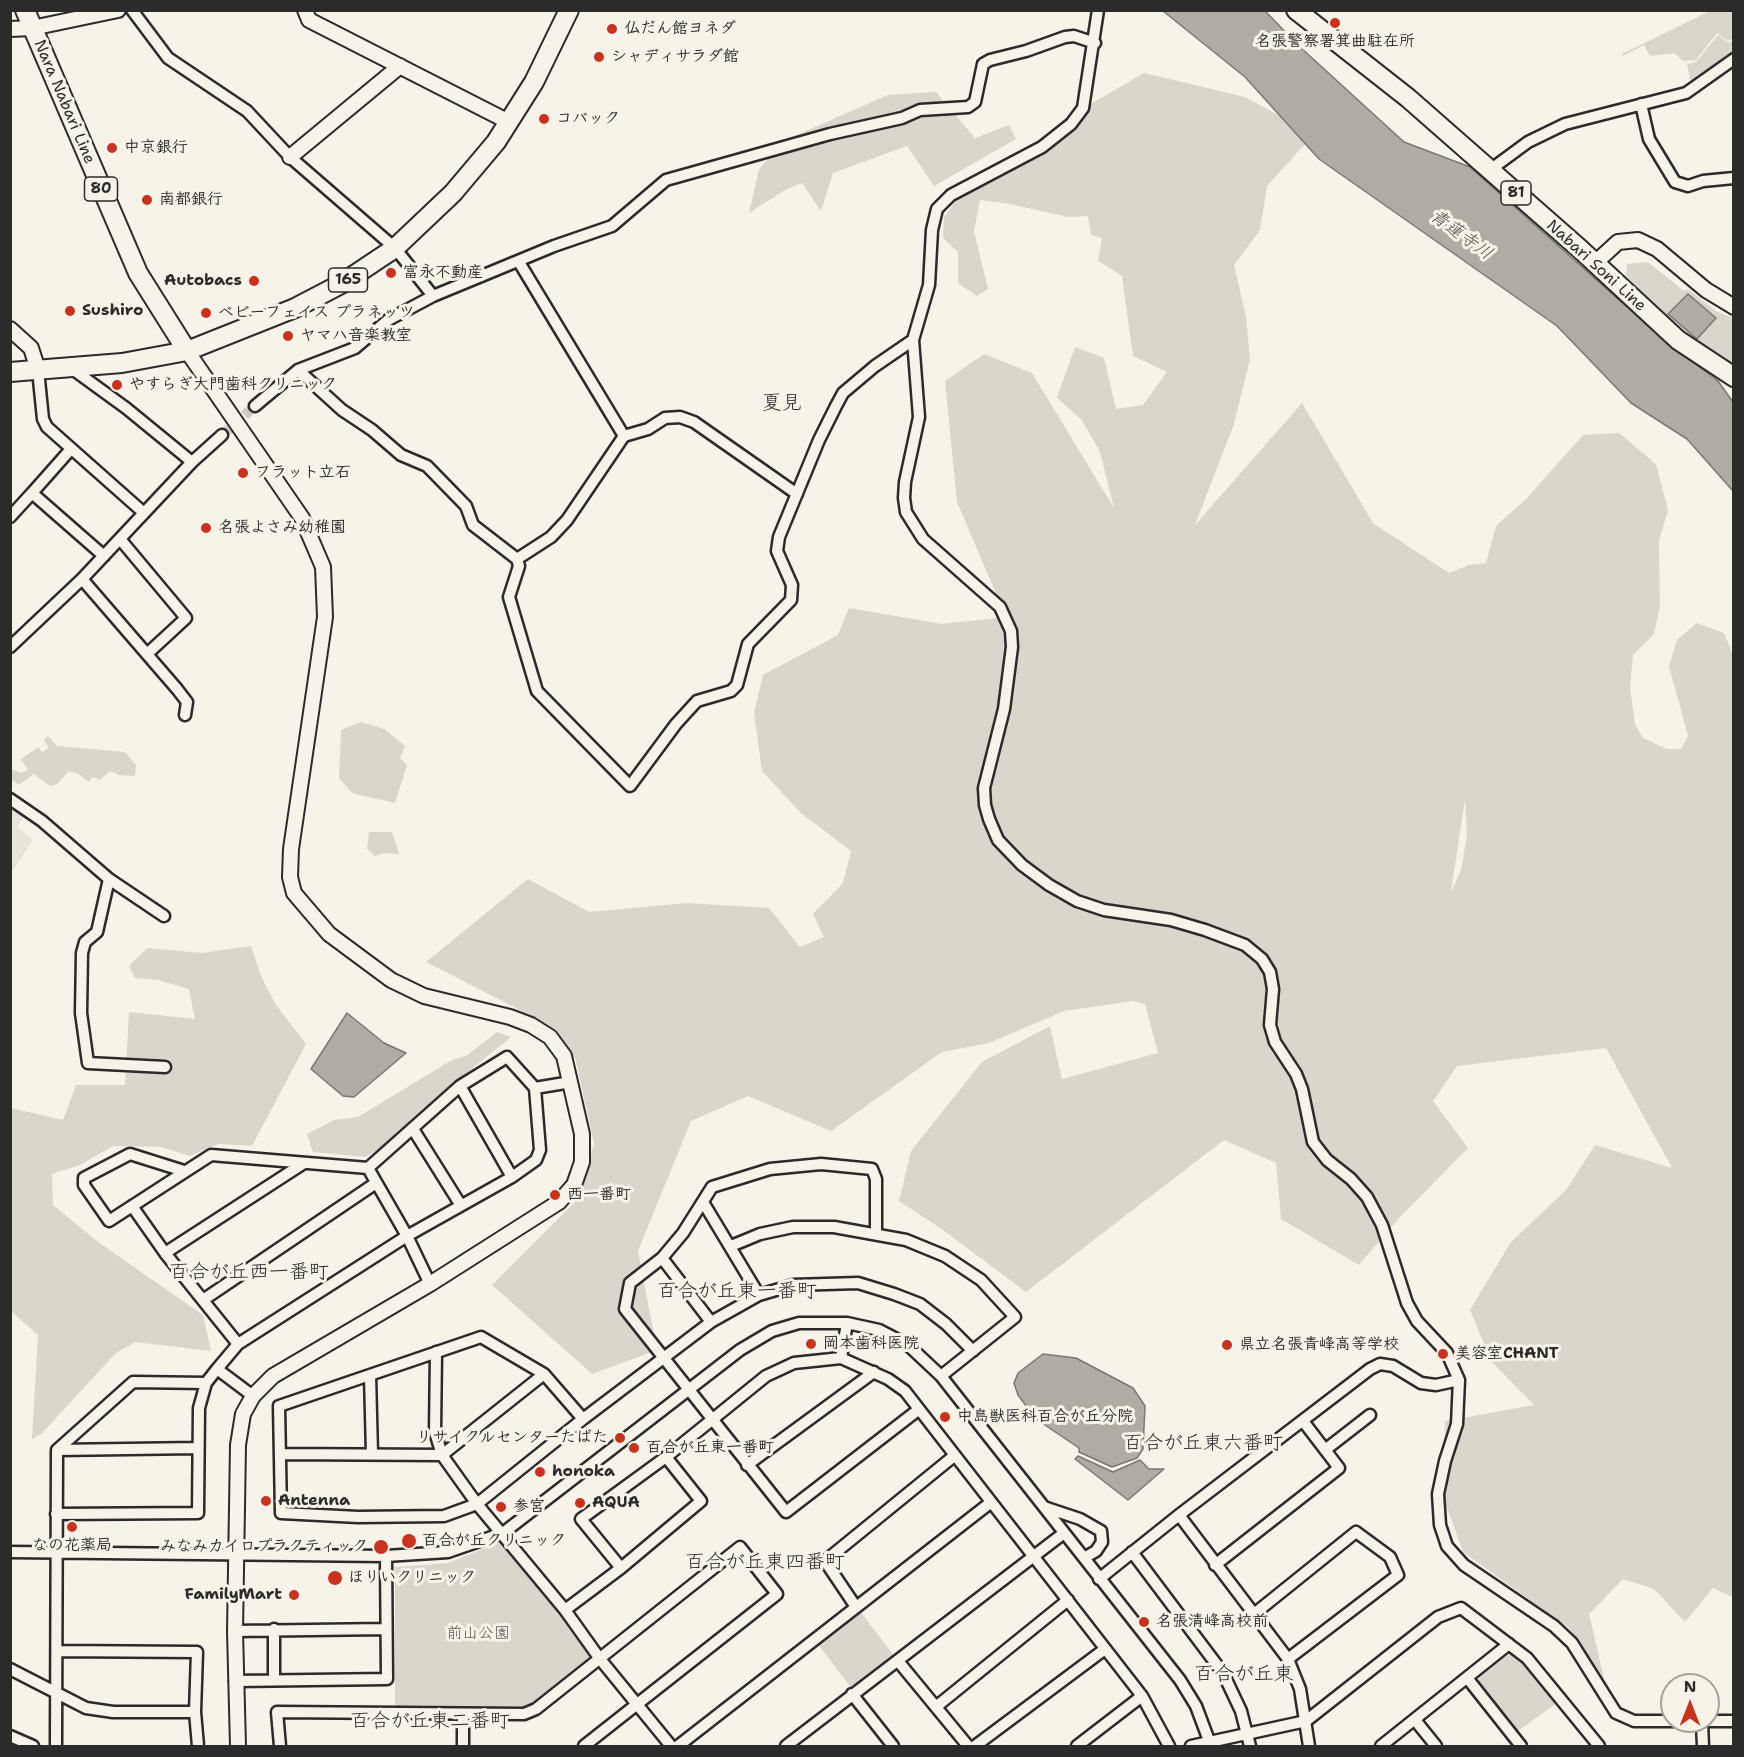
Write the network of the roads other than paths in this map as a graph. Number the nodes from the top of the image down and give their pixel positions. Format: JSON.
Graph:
{"nodes":[{"id":1,"x":118,"y":10,"type":"edge"},
{"id":2,"x":132,"y":10,"type":"edge"},
{"id":3,"x":305,"y":10,"type":"edge"},
{"id":4,"x":569,"y":10,"type":"edge"},
{"id":5,"x":1098,"y":10,"type":"edge"},
{"id":6,"x":1296,"y":10,"type":"edge"},
{"id":7,"x":29,"y":20,"type":"edge"},
{"id":8,"x":10,"y":29,"type":"edge"},
{"id":9,"x":1095,"y":43,"type":"junction"},
{"id":10,"x":1734,"y":59,"type":"edge"},
{"id":11,"x":400,"y":66,"type":"junction"},
{"id":12,"x":1641,"y":104,"type":"junction"},
{"id":13,"x":509,"y":122,"type":"junction"},
{"id":14,"x":290,"y":157,"type":"junction"},
{"id":15,"x":1490,"y":170,"type":"junction"},
{"id":16,"x":1734,"y":178,"type":"edge"},
{"id":17,"x":395,"y":249,"type":"junction"},
{"id":18,"x":519,"y":262,"type":"junction"},
{"id":19,"x":1595,"y":263,"type":"junction"},
{"id":20,"x":433,"y":296,"type":"junction"},
{"id":21,"x":1734,"y":307,"type":"edge"},
{"id":22,"x":10,"y":328,"type":"edge"},
{"id":23,"x":913,"y":340,"type":"junction"},
{"id":24,"x":187,"y":351,"type":"junction"},
{"id":25,"x":70,"y":368,"type":"junction"},
{"id":26,"x":38,"y":370,"type":"junction"},
{"id":27,"x":298,"y":370,"type":"junction"},
{"id":28,"x":10,"y":372,"type":"edge"},
{"id":29,"x":1734,"y":377,"type":"edge"},
{"id":30,"x":255,"y":406,"type":"tunnel mouth"},
{"id":31,"x":222,"y":435,"type":"tunnel mouth"},
{"id":32,"x":624,"y":436,"type":"junction"},
{"id":33,"x":71,"y":449,"type":"junction"},
{"id":34,"x":192,"y":462,"type":"junction"},
{"id":35,"x":32,"y":493,"type":"junction"},
{"id":36,"x":797,"y":494,"type":"junction"},
{"id":37,"x":144,"y":513,"type":"junction"},
{"id":38,"x":10,"y":517,"type":"edge"},
{"id":39,"x":120,"y":538,"type":"junction"},
{"id":40,"x":104,"y":556,"type":"junction"},
{"id":41,"x":517,"y":558,"type":"junction"},
{"id":42,"x":82,"y":579,"type":"junction"},
{"id":43,"x":10,"y":647,"type":"edge"},
{"id":44,"x":147,"y":654,"type":"junction"},
{"id":45,"x":185,"y":715,"type":"dead end"},
{"id":46,"x":10,"y":799,"type":"edge"},
{"id":47,"x":109,"y":879,"type":"junction"},
{"id":48,"x":164,"y":916,"type":"dead end"},
{"id":49,"x":165,"y":1067,"type":"dead end"},
{"id":50,"x":571,"y":1082,"type":"junction"},
{"id":51,"x":460,"y":1086,"type":"junction"},
{"id":52,"x":535,"y":1088,"type":"junction"},
{"id":53,"x":414,"y":1129,"type":"junction"},
{"id":54,"x":304,"y":1163,"type":"junction"},
{"id":55,"x":368,"y":1168,"type":"junction"},
{"id":56,"x":184,"y":1171,"type":"junction"},
{"id":57,"x":512,"y":1177,"type":"junction"},
{"id":58,"x":376,"y":1183,"type":"junction"},
{"id":59,"x":703,"y":1202,"type":"junction"},
{"id":60,"x":460,"y":1204,"type":"junction"},
{"id":61,"x":132,"y":1206,"type":"junction"},
{"id":62,"x":876,"y":1233,"type":"junction"},
{"id":63,"x":407,"y":1236,"type":"junction"},
{"id":64,"x":731,"y":1246,"type":"junction"},
{"id":65,"x":165,"y":1252,"type":"junction"},
{"id":66,"x":662,"y":1258,"type":"junction"},
{"id":67,"x":430,"y":1284,"type":"junction"},
{"id":68,"x":759,"y":1295,"type":"junction"},
{"id":69,"x":203,"y":1300,"type":"junction"},
{"id":70,"x":711,"y":1322,"type":"junction"},
{"id":71,"x":847,"y":1323,"type":"junction"},
{"id":72,"x":238,"y":1344,"type":"junction"},
{"id":73,"x":973,"y":1351,"type":"junction"},
{"id":74,"x":436,"y":1352,"type":"junction"},
{"id":75,"x":841,"y":1358,"type":"junction"},
{"id":76,"x":664,"y":1359,"type":"junction"},
{"id":77,"x":217,"y":1369,"type":"junction"},
{"id":78,"x":874,"y":1372,"type":"junction"},
{"id":79,"x":544,"y":1374,"type":"junction"},
{"id":80,"x":370,"y":1375,"type":"junction"},
{"id":81,"x":941,"y":1376,"type":"junction"},
{"id":82,"x":1460,"y":1380,"type":"junction"},
{"id":83,"x":206,"y":1383,"type":"junction"},
{"id":84,"x":688,"y":1391,"type":"junction"},
{"id":85,"x":253,"y":1396,"type":"junction"},
{"id":86,"x":918,"y":1410,"type":"junction"},
{"id":87,"x":1370,"y":1415,"type":"dead end"},
{"id":88,"x":583,"y":1419,"type":"junction"},
{"id":89,"x":712,"y":1420,"type":"junction"},
{"id":90,"x":1303,"y":1421,"type":"junction"},
{"id":91,"x":197,"y":1448,"type":"junction"},
{"id":92,"x":57,"y":1450,"type":"junction"},
{"id":93,"x":1325,"y":1450,"type":"junction"},
{"id":94,"x":280,"y":1454,"type":"junction"},
{"id":95,"x":372,"y":1454,"type":"junction"},
{"id":96,"x":442,"y":1455,"type":"junction"},
{"id":97,"x":954,"y":1456,"type":"junction"},
{"id":98,"x":666,"y":1457,"type":"junction"},
{"id":99,"x":747,"y":1465,"type":"junction"},
{"id":100,"x":990,"y":1503,"type":"junction"},
{"id":101,"x":477,"y":1504,"type":"junction"},
{"id":102,"x":1044,"y":1507,"type":"junction"},
{"id":103,"x":56,"y":1514,"type":"junction"},
{"id":104,"x":1179,"y":1515,"type":"junction"},
{"id":105,"x":503,"y":1533,"type":"junction"},
{"id":106,"x":1064,"y":1533,"type":"junction"},
{"id":107,"x":10,"y":1552,"type":"edge"},
{"id":108,"x":56,"y":1552,"type":"junction"},
{"id":109,"x":1132,"y":1552,"type":"junction"},
{"id":110,"x":238,"y":1554,"type":"junction"},
{"id":111,"x":1034,"y":1555,"type":"junction"},
{"id":112,"x":386,"y":1556,"type":"junction"},
{"id":113,"x":1084,"y":1558,"type":"junction"},
{"id":114,"x":1215,"y":1565,"type":"junction"},
{"id":115,"x":621,"y":1568,"type":"junction"},
{"id":116,"x":1099,"y":1579,"type":"junction"},
{"id":117,"x":1068,"y":1600,"type":"junction"},
{"id":118,"x":856,"y":1607,"type":"junction"},
{"id":119,"x":565,"y":1610,"type":"junction"},
{"id":120,"x":1254,"y":1614,"type":"junction"},
{"id":121,"x":274,"y":1629,"type":"junction"},
{"id":122,"x":386,"y":1629,"type":"junction"},
{"id":123,"x":235,"y":1631,"type":"junction"},
{"id":124,"x":1509,"y":1644,"type":"junction"},
{"id":125,"x":1106,"y":1649,"type":"junction"},
{"id":126,"x":57,"y":1651,"type":"junction"},
{"id":127,"x":600,"y":1659,"type":"junction"},
{"id":128,"x":1288,"y":1659,"type":"junction"},
{"id":129,"x":898,"y":1661,"type":"junction"},
{"id":130,"x":10,"y":1669,"type":"edge"},
{"id":131,"x":1468,"y":1679,"type":"junction"},
{"id":132,"x":274,"y":1680,"type":"junction"},
{"id":133,"x":235,"y":1681,"type":"junction"},
{"id":134,"x":57,"y":1691,"type":"junction"},
{"id":135,"x":852,"y":1694,"type":"junction"},
{"id":136,"x":1142,"y":1696,"type":"junction"},
{"id":137,"x":637,"y":1706,"type":"junction"},
{"id":138,"x":937,"y":1706,"type":"junction"},
{"id":139,"x":195,"y":1712,"type":"junction"},
{"id":140,"x":463,"y":1715,"type":"junction"},
{"id":141,"x":1415,"y":1720,"type":"junction"},
{"id":142,"x":1306,"y":1721,"type":"junction"},
{"id":143,"x":1660,"y":1722,"type":"edge"},
{"id":144,"x":1249,"y":1734,"type":"junction"},
{"id":145,"x":10,"y":1736,"type":"edge"},
{"id":146,"x":1211,"y":1744,"type":"edge"},
{"id":147,"x":33,"y":1746,"type":"edge"},
{"id":148,"x":56,"y":1746,"type":"edge"},
{"id":149,"x":198,"y":1746,"type":"edge"},
{"id":150,"x":238,"y":1746,"type":"edge"},
{"id":151,"x":280,"y":1746,"type":"edge"},
{"id":152,"x":463,"y":1746,"type":"edge"},
{"id":153,"x":584,"y":1746,"type":"edge"},
{"id":154,"x":671,"y":1746,"type":"edge"},
{"id":155,"x":678,"y":1746,"type":"edge"},
{"id":156,"x":786,"y":1746,"type":"edge"},
{"id":157,"x":890,"y":1746,"type":"edge"},
{"id":158,"x":968,"y":1746,"type":"edge"},
{"id":159,"x":975,"y":1746,"type":"edge"},
{"id":160,"x":1077,"y":1746,"type":"edge"},
{"id":161,"x":1169,"y":1746,"type":"edge"},
{"id":162,"x":1191,"y":1746,"type":"edge"},
{"id":163,"x":1250,"y":1746,"type":"edge"},
{"id":164,"x":1309,"y":1746,"type":"edge"},
{"id":165,"x":1381,"y":1746,"type":"edge"},
{"id":166,"x":1436,"y":1746,"type":"edge"},
{"id":167,"x":1521,"y":1746,"type":"edge"},
{"id":168,"x":1599,"y":1746,"type":"edge"}],
"edges":[{"from":1,"to":7,"type":"street"},
{"from":2,"to":14,"type":"street"},
{"from":3,"to":11,"type":"street"},
{"from":4,"to":13,"type":"main road","number":"165"},
{"from":5,"to":9,"type":"street"},
{"from":6,"to":15,"type":"main road","name":"Nabari Soni Line","number":"81"},
{"from":7,"to":8,"type":"street"},
{"from":7,"to":24,"type":"main road","name":"Nara Nabari Line","number":"80"},
{"from":9,"to":18,"type":"street"},
{"from":9,"to":23,"type":"street"},
{"from":10,"to":12,"type":"street"},
{"from":11,"to":13,"type":"street"},
{"from":11,"to":14,"type":"street"},
{"from":12,"to":15,"type":"street"},
{"from":12,"to":16,"type":"street"},
{"from":13,"to":17,"type":"main road","number":"165"},
{"from":14,"to":17,"type":"street"},
{"from":15,"to":19,"type":"main road","name":"Nabari Soni Line","number":"81"},
{"from":17,"to":20,"type":"street"},
{"from":17,"to":24,"type":"main road","number":"165"},
{"from":18,"to":20,"type":"street"},
{"from":18,"to":32,"type":"street"},
{"from":19,"to":21,"type":"street"},
{"from":19,"to":29,"type":"main road","name":"Nabari Soni Line","number":"81"},
{"from":20,"to":27,"type":"street"},
{"from":22,"to":26,"type":"street"},
{"from":23,"to":36,"type":"street"},
{"from":23,"to":82,"type":"street"},
{"from":24,"to":25,"type":"main road","number":"165"},
{"from":24,"to":50,"type":"street"},
{"from":25,"to":26,"type":"main road","number":"165"},
{"from":25,"to":34,"type":"street"},
{"from":26,"to":28,"type":"main road","number":"165"},
{"from":26,"to":33,"type":"street"},
{"from":27,"to":30,"type":"street"},
{"from":27,"to":41,"type":"street"},
{"from":31,"to":34,"type":"street"},
{"from":32,"to":36,"type":"street"},
{"from":32,"to":41,"type":"street"},
{"from":33,"to":35,"type":"street"},
{"from":33,"to":37,"type":"street"},
{"from":34,"to":37,"type":"street"},
{"from":35,"to":38,"type":"street"},
{"from":35,"to":40,"type":"street"},
{"from":36,"to":41,"type":"street"},
{"from":37,"to":39,"type":"street"},
{"from":39,"to":40,"type":"street"},
{"from":39,"to":44,"type":"street"},
{"from":40,"to":42,"type":"street"},
{"from":42,"to":43,"type":"street"},
{"from":42,"to":44,"type":"street"},
{"from":44,"to":45,"type":"street"},
{"from":46,"to":47,"type":"street"},
{"from":47,"to":48,"type":"street"},
{"from":47,"to":49,"type":"street"},
{"from":50,"to":52,"type":"street"},
{"from":50,"to":67,"type":"street"},
{"from":51,"to":52,"type":"street"},
{"from":51,"to":53,"type":"street"},
{"from":51,"to":57,"type":"street"},
{"from":52,"to":57,"type":"street"},
{"from":53,"to":55,"type":"street"},
{"from":53,"to":60,"type":"street"},
{"from":54,"to":55,"type":"street"},
{"from":54,"to":56,"type":"street"},
{"from":54,"to":65,"type":"street"},
{"from":55,"to":58,"type":"street"},
{"from":56,"to":61,"type":"street"},
{"from":56,"to":61,"type":"street"},
{"from":57,"to":60,"type":"street"},
{"from":58,"to":63,"type":"street"},
{"from":58,"to":69,"type":"street"},
{"from":59,"to":62,"type":"street"},
{"from":59,"to":64,"type":"street"},
{"from":59,"to":66,"type":"street"},
{"from":60,"to":63,"type":"street"},
{"from":61,"to":65,"type":"street"},
{"from":62,"to":64,"type":"street"},
{"from":62,"to":73,"type":"street"},
{"from":63,"to":67,"type":"street"},
{"from":63,"to":72,"type":"street"},
{"from":64,"to":68,"type":"street"},
{"from":65,"to":69,"type":"street"},
{"from":66,"to":70,"type":"street"},
{"from":66,"to":76,"type":"street"},
{"from":67,"to":85,"type":"street"},
{"from":68,"to":70,"type":"street"},
{"from":68,"to":73,"type":"street"},
{"from":69,"to":72,"type":"street"},
{"from":70,"to":76,"type":"street"},
{"from":71,"to":75,"type":"street"},
{"from":71,"to":81,"type":"street"},
{"from":71,"to":84,"type":"street"},
{"from":72,"to":77,"type":"street"},
{"from":73,"to":81,"type":"street"},
{"from":74,"to":79,"type":"street"},
{"from":74,"to":80,"type":"street"},
{"from":74,"to":96,"type":"street"},
{"from":75,"to":78,"type":"street"},
{"from":75,"to":89,"type":"street"},
{"from":76,"to":84,"type":"street"},
{"from":76,"to":88,"type":"street"},
{"from":77,"to":83,"type":"street"},
{"from":77,"to":85,"type":"street"},
{"from":78,"to":86,"type":"street"},
{"from":78,"to":99,"type":"street"},
{"from":79,"to":88,"type":"street"},
{"from":79,"to":96,"type":"street"},
{"from":80,"to":94,"type":"street"},
{"from":80,"to":95,"type":"street"},
{"from":81,"to":102,"type":"street"},
{"from":82,"to":90,"type":"street"},
{"from":82,"to":143,"type":"street"},
{"from":83,"to":91,"type":"street"},
{"from":83,"to":92,"type":"street"},
{"from":84,"to":89,"type":"street"},
{"from":84,"to":105,"type":"street"},
{"from":85,"to":110,"type":"street"},
{"from":86,"to":97,"type":"street"},
{"from":86,"to":99,"type":"street"},
{"from":87,"to":93,"type":"street"},
{"from":88,"to":101,"type":"street"},
{"from":89,"to":98,"type":"street"},
{"from":89,"to":99,"type":"street"},
{"from":90,"to":93,"type":"street"},
{"from":90,"to":104,"type":"street"},
{"from":91,"to":92,"type":"street"},
{"from":91,"to":103,"type":"street"},
{"from":92,"to":103,"type":"street"},
{"from":93,"to":114,"type":"street"},
{"from":94,"to":95,"type":"street"},
{"from":94,"to":101,"type":"street"},
{"from":95,"to":96,"type":"street"},
{"from":96,"to":101,"type":"street"},
{"from":97,"to":100,"type":"street"},
{"from":97,"to":118,"type":"street"},
{"from":98,"to":115,"type":"street"},
{"from":98,"to":115,"type":"street"},
{"from":100,"to":111,"type":"street"},
{"from":100,"to":118,"type":"street"},
{"from":101,"to":105,"type":"street"},
{"from":102,"to":106,"type":"street"},
{"from":102,"to":113,"type":"street"},
{"from":103,"to":108,"type":"street"},
{"from":104,"to":109,"type":"street"},
{"from":104,"to":114,"type":"street"},
{"from":105,"to":112,"type":"street"},
{"from":105,"to":119,"type":"street"},
{"from":106,"to":111,"type":"street"},
{"from":106,"to":113,"type":"street"},
{"from":107,"to":108,"type":"street"},
{"from":108,"to":110,"type":"street"},
{"from":108,"to":126,"type":"street"},
{"from":109,"to":116,"type":"street"},
{"from":109,"to":144,"type":"street"},
{"from":110,"to":112,"type":"street"},
{"from":110,"to":123,"type":"street"},
{"from":111,"to":117,"type":"street"},
{"from":111,"to":129,"type":"street"},
{"from":112,"to":122,"type":"street"},
{"from":113,"to":116,"type":"street"},
{"from":114,"to":120,"type":"street"},
{"from":115,"to":119,"type":"street"},
{"from":116,"to":146,"type":"street"},
{"from":117,"to":125,"type":"street"},
{"from":117,"to":138,"type":"street"},
{"from":118,"to":155,"type":"street"},
{"from":119,"to":127,"type":"street"},
{"from":120,"to":128,"type":"street"},
{"from":120,"to":128,"type":"street"},
{"from":121,"to":122,"type":"street"},
{"from":121,"to":123,"type":"street"},
{"from":121,"to":132,"type":"street"},
{"from":122,"to":132,"type":"street"},
{"from":123,"to":133,"type":"street"},
{"from":124,"to":131,"type":"street"},
{"from":124,"to":142,"type":"street"},
{"from":124,"to":168,"type":"street"},
{"from":125,"to":136,"type":"street"},
{"from":125,"to":159,"type":"street"},
{"from":126,"to":134,"type":"street"},
{"from":126,"to":139,"type":"street"},
{"from":127,"to":137,"type":"street"},
{"from":127,"to":137,"type":"street"},
{"from":127,"to":140,"type":"street"},
{"from":128,"to":142,"type":"street"},
{"from":129,"to":135,"type":"street"},
{"from":129,"to":138,"type":"street"},
{"from":130,"to":134,"type":"street"},
{"from":131,"to":141,"type":"street"},
{"from":131,"to":167,"type":"street"},
{"from":132,"to":133,"type":"street"},
{"from":133,"to":150,"type":"street"},
{"from":134,"to":139,"type":"street"},
{"from":134,"to":148,"type":"street"},
{"from":135,"to":156,"type":"street"},
{"from":135,"to":157,"type":"street"},
{"from":136,"to":160,"type":"street"},
{"from":136,"to":161,"type":"street"},
{"from":137,"to":153,"type":"street"},
{"from":137,"to":154,"type":"street"},
{"from":138,"to":158,"type":"street"},
{"from":139,"to":149,"type":"street"},
{"from":140,"to":151,"type":"street"},
{"from":140,"to":152,"type":"street"},
{"from":141,"to":165,"type":"street"},
{"from":141,"to":166,"type":"street"},
{"from":142,"to":144,"type":"street"},
{"from":142,"to":164,"type":"street"},
{"from":144,"to":146,"type":"street"},
{"from":144,"to":163,"type":"street"},
{"from":145,"to":147,"type":"street"},
{"from":146,"to":162,"type":"street"}]}
